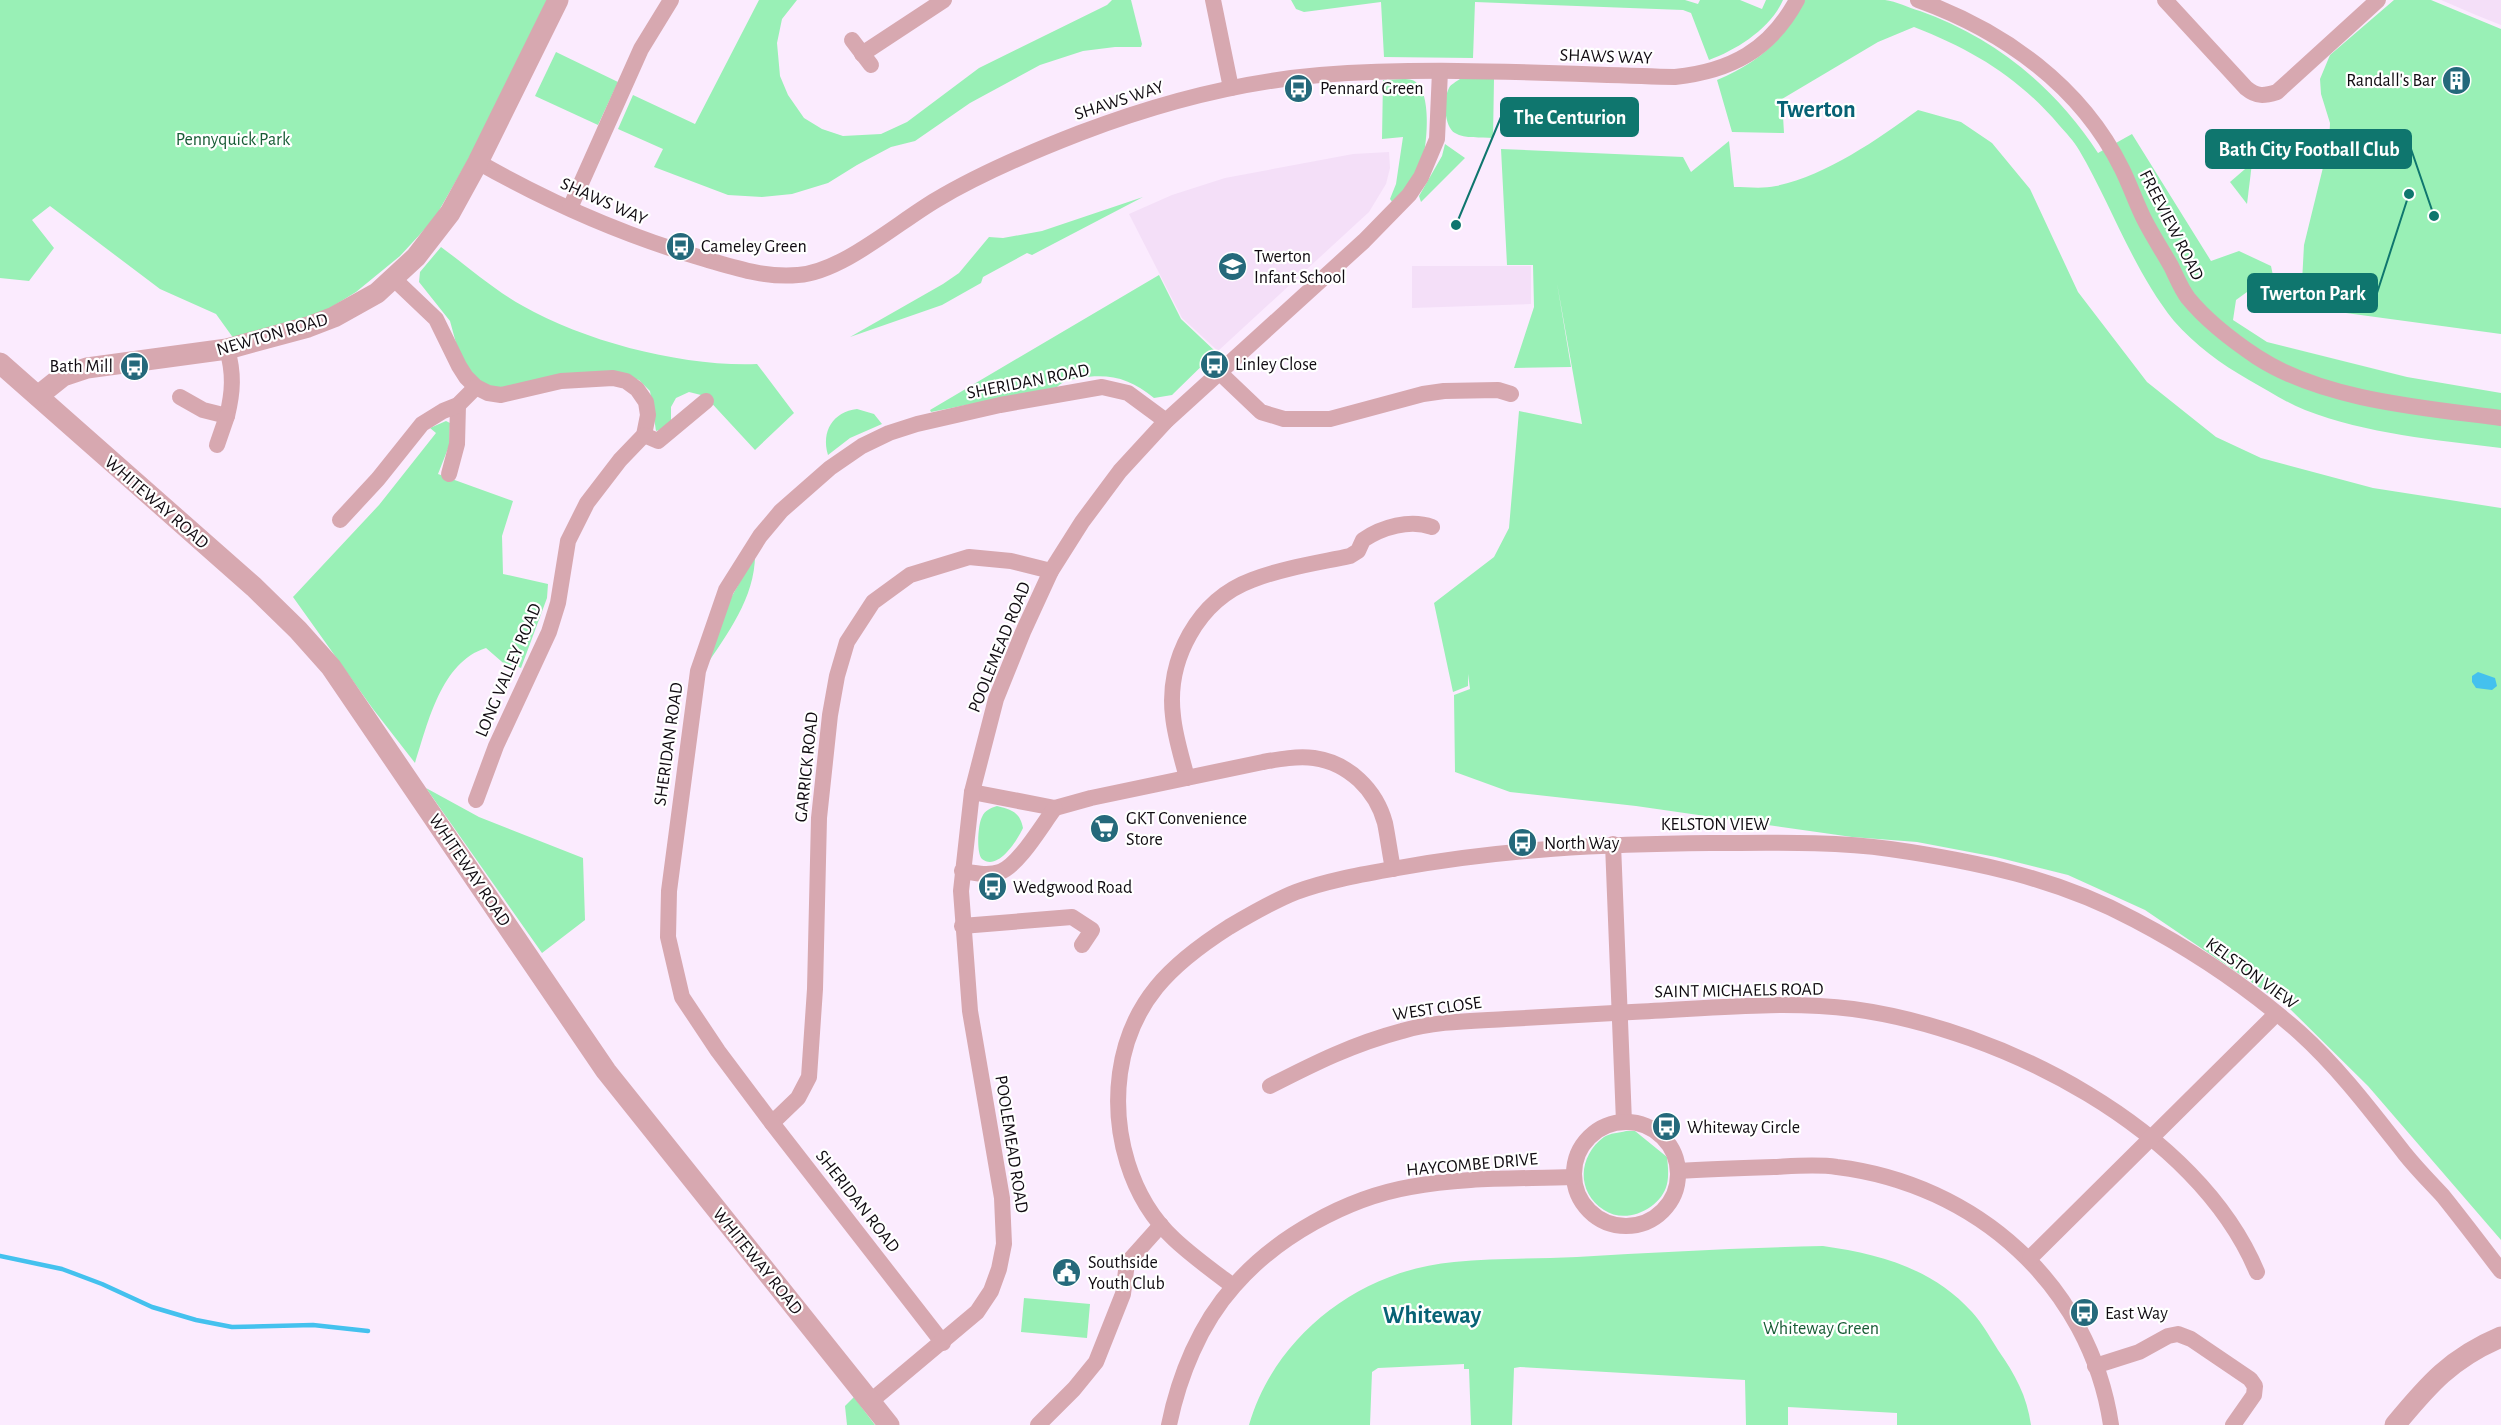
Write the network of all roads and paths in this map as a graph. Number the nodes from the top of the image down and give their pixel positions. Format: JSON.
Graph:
{"nodes":[{"id":1,"x":558,"y":0,"type":"edge"},
{"id":2,"x":671,"y":0,"type":"edge"},
{"id":3,"x":944,"y":0,"type":"edge"},
{"id":4,"x":1213,"y":0,"type":"edge"},
{"id":5,"x":1797,"y":0,"type":"edge"},
{"id":6,"x":1918,"y":0,"type":"edge"},
{"id":7,"x":2166,"y":0,"type":"edge"},
{"id":8,"x":2378,"y":0,"type":"edge"},
{"id":9,"x":862,"y":53,"type":"dead end"},
{"id":10,"x":1440,"y":71,"type":"junction"},
{"id":11,"x":1232,"y":88,"type":"junction"},
{"id":12,"x":478,"y":162,"type":"junction"},
{"id":13,"x":570,"y":208,"type":"junction"},
{"id":14,"x":394,"y":279,"type":"junction"},
{"id":15,"x":227,"y":349,"type":"junction"},
{"id":16,"x":0,"y":363,"type":"edge"},
{"id":17,"x":1220,"y":373,"type":"junction"},
{"id":18,"x":476,"y":387,"type":"junction"},
{"id":19,"x":1503,"y":387,"type":"dead end"},
{"id":20,"x":38,"y":396,"type":"junction"},
{"id":21,"x":180,"y":397,"type":"dead end"},
{"id":22,"x":705,"y":401,"type":"dead end"},
{"id":23,"x":458,"y":405,"type":"junction"},
{"id":24,"x":227,"y":416,"type":"junction"},
{"id":25,"x":2501,"y":418,"type":"edge"},
{"id":26,"x":1166,"y":421,"type":"junction"},
{"id":27,"x":644,"y":435,"type":"junction"},
{"id":28,"x":217,"y":445,"type":"dead end"},
{"id":29,"x":449,"y":474,"type":"dead end"},
{"id":30,"x":340,"y":520,"type":"dead end"},
{"id":31,"x":1432,"y":527,"type":"dead end"},
{"id":32,"x":1051,"y":571,"type":"junction"},
{"id":33,"x":1186,"y":778,"type":"junction"},
{"id":34,"x":972,"y":792,"type":"junction"},
{"id":35,"x":476,"y":800,"type":"dead end"},
{"id":36,"x":1055,"y":808,"type":"junction"},
{"id":37,"x":1613,"y":844,"type":"junction"},
{"id":38,"x":1393,"y":869,"type":"junction"},
{"id":39,"x":962,"y":871,"type":"junction"},
{"id":40,"x":962,"y":926,"type":"junction"},
{"id":41,"x":1082,"y":945,"type":"dead end"},
{"id":42,"x":1620,"y":1013,"type":"junction"},
{"id":43,"x":2276,"y":1014,"type":"junction"},
{"id":44,"x":1270,"y":1086,"type":"dead end"},
{"id":45,"x":1624,"y":1122,"type":"junction"},
{"id":46,"x":772,"y":1123,"type":"junction"},
{"id":47,"x":2151,"y":1139,"type":"junction"},
{"id":48,"x":1678,"y":1171,"type":"junction"},
{"id":49,"x":1573,"y":1177,"type":"junction"},
{"id":50,"x":1161,"y":1225,"type":"junction"},
{"id":51,"x":2030,"y":1258,"type":"junction"},
{"id":52,"x":2501,"y":1271,"type":"edge"},
{"id":53,"x":2257,"y":1272,"type":"dead end"},
{"id":54,"x":1233,"y":1286,"type":"junction"},
{"id":55,"x":2501,"y":1337,"type":"edge"},
{"id":56,"x":943,"y":1343,"type":"junction"},
{"id":57,"x":2095,"y":1365,"type":"junction"},
{"id":58,"x":871,"y":1401,"type":"junction"},
{"id":59,"x":888,"y":1425,"type":"edge"},
{"id":60,"x":1038,"y":1425,"type":"edge"},
{"id":61,"x":1169,"y":1425,"type":"edge"},
{"id":62,"x":2112,"y":1425,"type":"edge"},
{"id":63,"x":2233,"y":1425,"type":"edge"},
{"id":64,"x":2395,"y":1425,"type":"edge"}],
"edges":[{"from":1,"to":12,"type":"street","name":"NEWTON ROAD"},
{"from":2,"to":13,"type":"street"},
{"from":3,"to":9,"type":"street"},
{"from":4,"to":11,"type":"street"},
{"from":5,"to":10,"type":"street","name":"SHAWS WAY"},
{"from":6,"to":25,"type":"street","name":"FREEVIEW ROAD"},
{"from":7,"to":8,"type":"street"},
{"from":10,"to":11,"type":"street","name":"SHAWS WAY"},
{"from":10,"to":17,"type":"street","name":"POOLEMEAD ROAD"},
{"from":11,"to":13,"type":"street","name":"SHAWS WAY"},
{"from":12,"to":13,"type":"street","name":"SHAWS WAY"},
{"from":12,"to":14,"type":"street","name":"NEWTON ROAD"},
{"from":14,"to":15,"type":"street","name":"NEWTON ROAD"},
{"from":14,"to":18,"type":"street"},
{"from":15,"to":20,"type":"street","name":"NEWTON ROAD"},
{"from":15,"to":24,"type":"street"},
{"from":16,"to":20,"type":"street","name":"WHITEWAY ROAD"},
{"from":17,"to":19,"type":"street"},
{"from":17,"to":26,"type":"street","name":"POOLEMEAD ROAD"},
{"from":18,"to":23,"type":"street"},
{"from":18,"to":27,"type":"street"},
{"from":20,"to":58,"type":"street","name":"WHITEWAY ROAD"},
{"from":21,"to":24,"type":"street"},
{"from":22,"to":27,"type":"street"},
{"from":23,"to":29,"type":"street"},
{"from":23,"to":30,"type":"street"},
{"from":24,"to":28,"type":"street"},
{"from":26,"to":32,"type":"street","name":"POOLEMEAD ROAD"},
{"from":26,"to":46,"type":"street","name":"SHERIDAN ROAD"},
{"from":27,"to":35,"type":"street","name":"LONG VALLEY ROAD"},
{"from":31,"to":33,"type":"street"},
{"from":32,"to":34,"type":"street","name":"POOLEMEAD ROAD"},
{"from":32,"to":46,"type":"street","name":"GARRICK ROAD"},
{"from":33,"to":36,"type":"street"},
{"from":33,"to":38,"type":"street"},
{"from":34,"to":36,"type":"street"},
{"from":34,"to":39,"type":"street","name":"POOLEMEAD ROAD"},
{"from":36,"to":39,"type":"street"},
{"from":37,"to":38,"type":"street","name":"KELSTON VIEW"},
{"from":37,"to":42,"type":"street"},
{"from":37,"to":43,"type":"street","name":"KELSTON VIEW"},
{"from":38,"to":50,"type":"street","name":"KELSTON VIEW"},
{"from":39,"to":40,"type":"street","name":"POOLEMEAD ROAD"},
{"from":40,"to":41,"type":"street"},
{"from":40,"to":56,"type":"street","name":"POOLEMEAD ROAD"},
{"from":42,"to":44,"type":"street","name":"WEST CLOSE"},
{"from":42,"to":45,"type":"street"},
{"from":42,"to":47,"type":"street","name":"SAINT MICHAELS ROAD"},
{"from":43,"to":47,"type":"street"},
{"from":43,"to":52,"type":"street","name":"KELSTON VIEW"},
{"from":45,"to":48,"type":"street"},
{"from":45,"to":49,"type":"street"},
{"from":46,"to":56,"type":"street","name":"SHERIDAN ROAD"},
{"from":47,"to":51,"type":"street"},
{"from":47,"to":53,"type":"street","name":"SAINT MICHAELS ROAD"},
{"from":48,"to":49,"type":"street"},
{"from":48,"to":51,"type":"street"},
{"from":49,"to":54,"type":"street","name":"HAYCOMBE DRIVE"},
{"from":50,"to":54,"type":"street","name":"KELSTON VIEW"},
{"from":50,"to":60,"type":"street"},
{"from":51,"to":57,"type":"street"},
{"from":54,"to":61,"type":"street","name":"HAYCOMBE DRIVE"},
{"from":55,"to":64,"type":"street"},
{"from":56,"to":58,"type":"street","name":"POOLEMEAD ROAD"},
{"from":57,"to":62,"type":"street"},
{"from":57,"to":63,"type":"street"},
{"from":58,"to":59,"type":"street","name":"WHITEWAY ROAD"}]}
